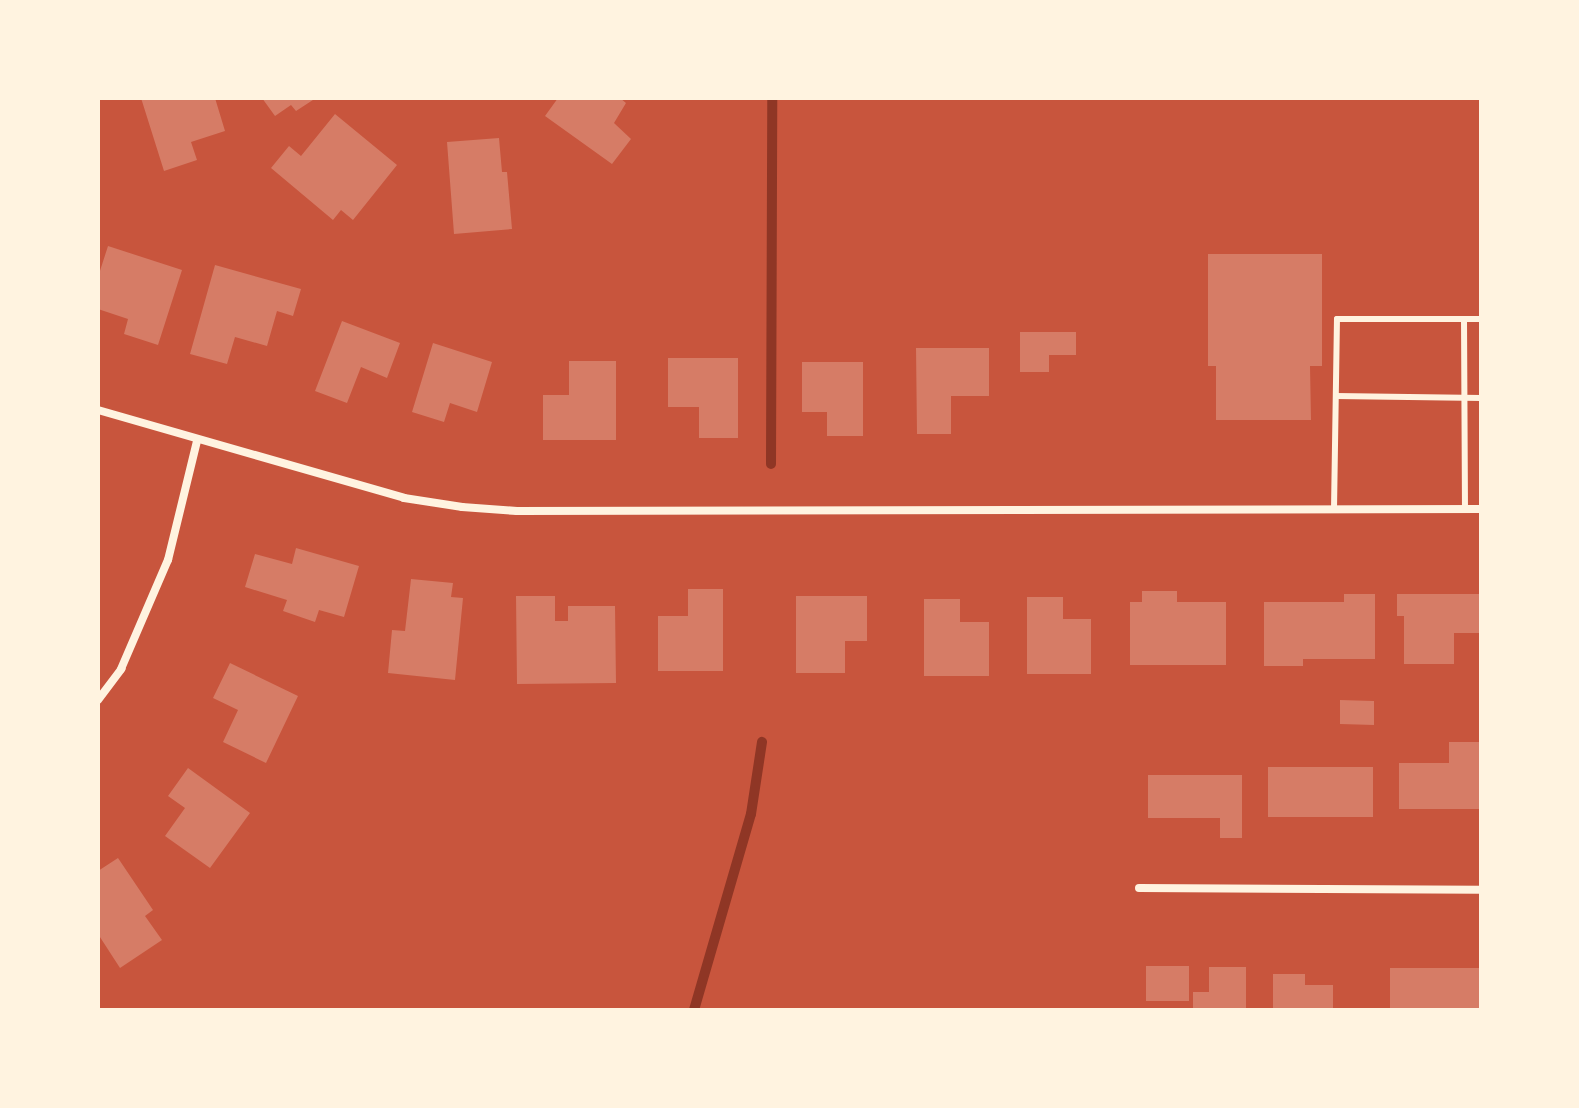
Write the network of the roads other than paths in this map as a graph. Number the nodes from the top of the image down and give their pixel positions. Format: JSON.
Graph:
{"nodes":[{"id":1,"x":1464,"y":319,"type":"junction"},
{"id":2,"x":1481,"y":319,"type":"edge"},
{"id":3,"x":1336,"y":396,"type":"junction"},
{"id":4,"x":1464,"y":398,"type":"junction"},
{"id":5,"x":1481,"y":398,"type":"edge"},
{"id":6,"x":98,"y":410,"type":"edge"},
{"id":7,"x":197,"y":441,"type":"junction"},
{"id":8,"x":1334,"y":509,"type":"junction"},
{"id":9,"x":1465,"y":509,"type":"junction"},
{"id":10,"x":1481,"y":509,"type":"edge"},
{"id":11,"x":98,"y":700,"type":"edge"},
{"id":12,"x":1139,"y":888,"type":"dead end"},
{"id":13,"x":1481,"y":890,"type":"edge"}],
"edges":[{"from":1,"to":2,"type":"lane"},
{"from":1,"to":3,"type":"lane"},
{"from":1,"to":4,"type":"lane"},
{"from":3,"to":4,"type":"lane"},
{"from":3,"to":8,"type":"lane"},
{"from":4,"to":5,"type":"lane"},
{"from":4,"to":9,"type":"lane"},
{"from":6,"to":7,"type":"street"},
{"from":7,"to":8,"type":"street"},
{"from":7,"to":11,"type":"street"},
{"from":8,"to":9,"type":"street"},
{"from":9,"to":10,"type":"street"},
{"from":12,"to":13,"type":"street"}]}
